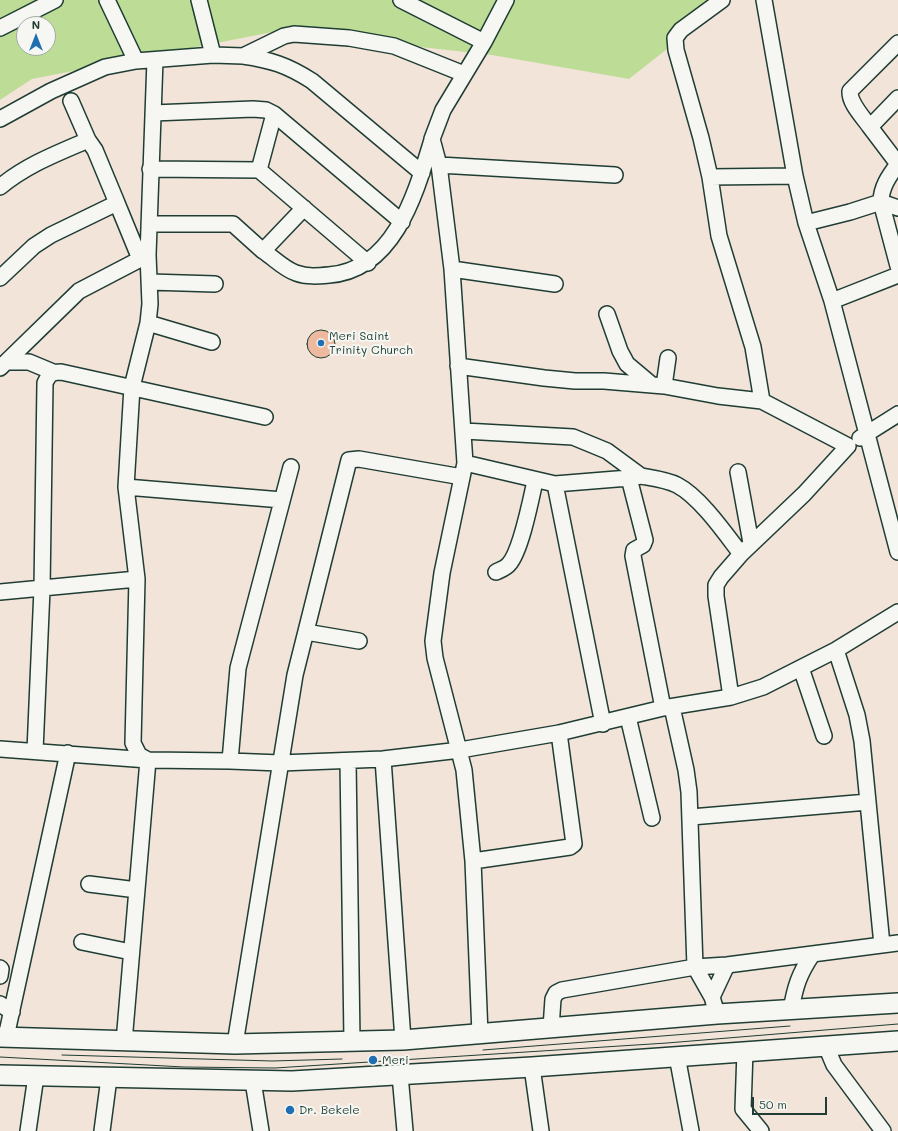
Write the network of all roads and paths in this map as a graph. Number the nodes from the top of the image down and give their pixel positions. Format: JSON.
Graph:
{"nodes":[{"id":1,"x":56,"y":0,"type":"edge"},
{"id":2,"x":107,"y":0,"type":"edge"},
{"id":3,"x":199,"y":0,"type":"edge"},
{"id":4,"x":401,"y":0,"type":"edge"},
{"id":5,"x":506,"y":0,"type":"edge"},
{"id":6,"x":722,"y":0,"type":"edge"},
{"id":7,"x":764,"y":0,"type":"edge"},
{"id":8,"x":0,"y":28,"type":"edge"},
{"id":9,"x":484,"y":42,"type":"junction"},
{"id":10,"x":898,"y":43,"type":"edge"},
{"id":11,"x":213,"y":55,"type":"junction"},
{"id":12,"x":243,"y":56,"type":"junction"},
{"id":13,"x":155,"y":60,"type":"junction"},
{"id":14,"x":136,"y":61,"type":"junction"},
{"id":15,"x":464,"y":74,"type":"junction"},
{"id":16,"x":898,"y":98,"type":"edge"},
{"id":17,"x":71,"y":101,"type":"dead end"},
{"id":18,"x":153,"y":113,"type":"junction"},
{"id":19,"x":274,"y":114,"type":"junction"},
{"id":20,"x":0,"y":119,"type":"edge"},
{"id":21,"x":870,"y":127,"type":"junction"},
{"id":22,"x":432,"y":139,"type":"junction"},
{"id":23,"x":88,"y":140,"type":"junction"},
{"id":24,"x":898,"y":164,"type":"edge"},
{"id":25,"x":439,"y":165,"type":"junction"},
{"id":26,"x":150,"y":169,"type":"junction"},
{"id":27,"x":259,"y":170,"type":"junction"},
{"id":28,"x":422,"y":174,"type":"junction"},
{"id":29,"x":615,"y":175,"type":"dead end"},
{"id":30,"x":795,"y":176,"type":"junction"},
{"id":31,"x":710,"y":177,"type":"junction"},
{"id":32,"x":0,"y":187,"type":"edge"},
{"id":33,"x":881,"y":202,"type":"junction"},
{"id":34,"x":117,"y":203,"type":"junction"},
{"id":35,"x":304,"y":208,"type":"junction"},
{"id":36,"x":898,"y":208,"type":"edge"},
{"id":37,"x":402,"y":222,"type":"junction"},
{"id":38,"x":806,"y":222,"type":"junction"},
{"id":39,"x":149,"y":224,"type":"junction"},
{"id":40,"x":263,"y":251,"type":"junction"},
{"id":41,"x":144,"y":257,"type":"junction"},
{"id":42,"x":368,"y":263,"type":"junction"},
{"id":43,"x":898,"y":266,"type":"edge"},
{"id":44,"x":452,"y":269,"type":"junction"},
{"id":45,"x":898,"y":275,"type":"edge"},
{"id":46,"x":0,"y":278,"type":"edge"},
{"id":47,"x":150,"y":282,"type":"junction"},
{"id":48,"x":215,"y":284,"type":"dead end"},
{"id":49,"x":556,"y":284,"type":"dead end"},
{"id":50,"x":832,"y":301,"type":"junction"},
{"id":51,"x":607,"y":314,"type":"dead end"},
{"id":52,"x":148,"y":323,"type":"junction"},
{"id":53,"x":212,"y":342,"type":"dead end"},
{"id":54,"x":668,"y":358,"type":"dead end"},
{"id":55,"x":3,"y":365,"type":"edge"},
{"id":56,"x":458,"y":366,"type":"junction"},
{"id":57,"x":53,"y":372,"type":"junction"},
{"id":58,"x":658,"y":386,"type":"junction"},
{"id":59,"x":132,"y":387,"type":"junction"},
{"id":60,"x":762,"y":401,"type":"junction"},
{"id":61,"x":898,"y":414,"type":"edge"},
{"id":62,"x":265,"y":417,"type":"dead end"},
{"id":63,"x":464,"y":431,"type":"junction"},
{"id":64,"x":866,"y":433,"type":"junction"},
{"id":65,"x":848,"y":446,"type":"junction"},
{"id":66,"x":291,"y":468,"type":"dead end"},
{"id":67,"x":463,"y":470,"type":"junction"},
{"id":68,"x":738,"y":472,"type":"dead end"},
{"id":69,"x":635,"y":477,"type":"junction"},
{"id":70,"x":535,"y":481,"type":"junction"},
{"id":71,"x":555,"y":484,"type":"junction"},
{"id":72,"x":126,"y":487,"type":"junction"},
{"id":73,"x":282,"y":500,"type":"junction"},
{"id":74,"x":746,"y":548,"type":"junction"},
{"id":75,"x":898,"y":552,"type":"edge"},
{"id":76,"x":496,"y":572,"type":"dead end"},
{"id":77,"x":137,"y":579,"type":"junction"},
{"id":78,"x":42,"y":589,"type":"junction"},
{"id":79,"x":0,"y":592,"type":"edge"},
{"id":80,"x":898,"y":612,"type":"edge"},
{"id":81,"x":306,"y":632,"type":"junction"},
{"id":82,"x":359,"y":640,"type":"dead end"},
{"id":83,"x":836,"y":650,"type":"junction"},
{"id":84,"x":801,"y":668,"type":"junction"},
{"id":85,"x":731,"y":697,"type":"junction"},
{"id":86,"x":668,"y":708,"type":"junction"},
{"id":87,"x":628,"y":717,"type":"junction"},
{"id":88,"x":603,"y":724,"type":"junction"},
{"id":89,"x":559,"y":733,"type":"junction"},
{"id":90,"x":824,"y":736,"type":"dead end"},
{"id":91,"x":0,"y":749,"type":"edge"},
{"id":92,"x":460,"y":750,"type":"junction"},
{"id":93,"x":35,"y":752,"type":"junction"},
{"id":94,"x":68,"y":753,"type":"junction"},
{"id":95,"x":383,"y":759,"type":"junction"},
{"id":96,"x":148,"y":760,"type":"junction"},
{"id":97,"x":230,"y":761,"type":"junction"},
{"id":98,"x":348,"y":761,"type":"junction"},
{"id":99,"x":280,"y":763,"type":"junction"},
{"id":100,"x":868,"y":802,"type":"junction"},
{"id":101,"x":691,"y":817,"type":"junction"},
{"id":102,"x":652,"y":818,"type":"dead end"},
{"id":103,"x":473,"y":861,"type":"junction"},
{"id":104,"x":89,"y":884,"type":"dead end"},
{"id":105,"x":137,"y":890,"type":"junction"},
{"id":106,"x":82,"y":942,"type":"dead end"},
{"id":107,"x":898,"y":943,"type":"edge"},
{"id":108,"x":882,"y":945,"type":"junction"},
{"id":109,"x":132,"y":952,"type":"junction"},
{"id":110,"x":812,"y":954,"type":"junction"},
{"id":111,"x":727,"y":965,"type":"junction"},
{"id":112,"x":696,"y":967,"type":"junction"},
{"id":113,"x":0,"y":968,"type":"edge"},
{"id":114,"x":0,"y":976,"type":"edge"},
{"id":115,"x":898,"y":1003,"type":"edge"},
{"id":116,"x":714,"y":1006,"type":"junction"},
{"id":117,"x":6,"y":1008,"type":"edge"},
{"id":118,"x":791,"y":1010,"type":"junction"},
{"id":119,"x":551,"y":1028,"type":"junction"},
{"id":120,"x":480,"y":1034,"type":"junction"},
{"id":121,"x":3,"y":1037,"type":"edge"},
{"id":122,"x":403,"y":1040,"type":"junction"},
{"id":123,"x":898,"y":1041,"type":"edge"},
{"id":124,"x":124,"y":1042,"type":"junction"},
{"id":125,"x":352,"y":1042,"type":"junction"},
{"id":126,"x":235,"y":1044,"type":"junction"},
{"id":127,"x":826,"y":1046,"type":"junction"},
{"id":128,"x":745,"y":1051,"type":"junction"},
{"id":129,"x":677,"y":1056,"type":"junction"},
{"id":130,"x":532,"y":1067,"type":"junction"},
{"id":131,"x":0,"y":1075,"type":"edge"},
{"id":132,"x":400,"y":1075,"type":"junction"},
{"id":133,"x":36,"y":1076,"type":"junction"},
{"id":134,"x":109,"y":1078,"type":"junction"},
{"id":135,"x":253,"y":1081,"type":"junction"},
{"id":136,"x":28,"y":1131,"type":"edge"},
{"id":137,"x":102,"y":1131,"type":"edge"},
{"id":138,"x":261,"y":1131,"type":"edge"},
{"id":139,"x":405,"y":1131,"type":"edge"},
{"id":140,"x":541,"y":1131,"type":"edge"},
{"id":141,"x":691,"y":1131,"type":"edge"},
{"id":142,"x":761,"y":1131,"type":"edge"},
{"id":143,"x":883,"y":1131,"type":"edge"}],
"edges":[{"from":1,"to":8,"type":"street"},
{"from":2,"to":14,"type":"street"},
{"from":3,"to":11,"type":"street"},
{"from":4,"to":9,"type":"street"},
{"from":5,"to":9,"type":"street"},
{"from":6,"to":31,"type":"street"},
{"from":7,"to":30,"type":"street"},
{"from":9,"to":15,"type":"street"},
{"from":10,"to":21,"type":"street"},
{"from":11,"to":12,"type":"street"},
{"from":11,"to":13,"type":"street"},
{"from":12,"to":15,"type":"street"},
{"from":12,"to":28,"type":"street"},
{"from":13,"to":14,"type":"street"},
{"from":13,"to":18,"type":"street"},
{"from":14,"to":20,"type":"street"},
{"from":15,"to":22,"type":"street"},
{"from":16,"to":21,"type":"street"},
{"from":17,"to":23,"type":"street"},
{"from":18,"to":19,"type":"street"},
{"from":18,"to":26,"type":"street"},
{"from":19,"to":27,"type":"street"},
{"from":19,"to":37,"type":"street"},
{"from":21,"to":24,"type":"street"},
{"from":22,"to":25,"type":"street"},
{"from":22,"to":28,"type":"street"},
{"from":23,"to":32,"type":"street"},
{"from":23,"to":34,"type":"street"},
{"from":24,"to":33,"type":"street"},
{"from":25,"to":29,"type":"street"},
{"from":25,"to":44,"type":"street"},
{"from":26,"to":27,"type":"street"},
{"from":26,"to":39,"type":"street"},
{"from":27,"to":35,"type":"street"},
{"from":28,"to":37,"type":"street"},
{"from":30,"to":31,"type":"street"},
{"from":30,"to":38,"type":"street"},
{"from":31,"to":60,"type":"street"},
{"from":33,"to":36,"type":"street"},
{"from":33,"to":38,"type":"street"},
{"from":33,"to":43,"type":"street"},
{"from":34,"to":41,"type":"street"},
{"from":34,"to":46,"type":"street"},
{"from":35,"to":40,"type":"street"},
{"from":35,"to":42,"type":"street"},
{"from":37,"to":42,"type":"street"},
{"from":38,"to":50,"type":"street"},
{"from":39,"to":40,"type":"street"},
{"from":39,"to":41,"type":"street"},
{"from":40,"to":42,"type":"street"},
{"from":41,"to":47,"type":"street"},
{"from":41,"to":55,"type":"street"},
{"from":44,"to":49,"type":"street"},
{"from":44,"to":56,"type":"street"},
{"from":45,"to":50,"type":"street"},
{"from":47,"to":48,"type":"street"},
{"from":47,"to":52,"type":"street"},
{"from":50,"to":64,"type":"street"},
{"from":51,"to":58,"type":"street"},
{"from":52,"to":53,"type":"street"},
{"from":52,"to":59,"type":"street"},
{"from":54,"to":58,"type":"street"},
{"from":55,"to":57,"type":"street"},
{"from":56,"to":58,"type":"street"},
{"from":56,"to":63,"type":"street"},
{"from":57,"to":59,"type":"street"},
{"from":57,"to":78,"type":"street"},
{"from":58,"to":60,"type":"street"},
{"from":59,"to":62,"type":"street"},
{"from":59,"to":72,"type":"street"},
{"from":60,"to":65,"type":"street"},
{"from":61,"to":64,"type":"street"},
{"from":63,"to":67,"type":"street"},
{"from":63,"to":69,"type":"street"},
{"from":64,"to":65,"type":"street"},
{"from":64,"to":75,"type":"street"},
{"from":65,"to":74,"type":"street"},
{"from":66,"to":73,"type":"street"},
{"from":67,"to":70,"type":"street"},
{"from":67,"to":81,"type":"street"},
{"from":67,"to":92,"type":"street"},
{"from":68,"to":74,"type":"street"},
{"from":69,"to":71,"type":"street"},
{"from":69,"to":74,"type":"street"},
{"from":69,"to":86,"type":"street"},
{"from":70,"to":71,"type":"street"},
{"from":70,"to":76,"type":"street"},
{"from":71,"to":88,"type":"street"},
{"from":72,"to":73,"type":"street"},
{"from":72,"to":77,"type":"street"},
{"from":73,"to":97,"type":"street"},
{"from":74,"to":85,"type":"street"},
{"from":77,"to":78,"type":"street"},
{"from":77,"to":96,"type":"street"},
{"from":78,"to":79,"type":"street"},
{"from":78,"to":93,"type":"street"},
{"from":80,"to":83,"type":"street"},
{"from":81,"to":82,"type":"street"},
{"from":81,"to":99,"type":"street"},
{"from":83,"to":84,"type":"street"},
{"from":83,"to":100,"type":"street"},
{"from":84,"to":85,"type":"street"},
{"from":84,"to":90,"type":"street"},
{"from":85,"to":86,"type":"street"},
{"from":86,"to":87,"type":"street"},
{"from":86,"to":101,"type":"street"},
{"from":87,"to":88,"type":"street"},
{"from":87,"to":102,"type":"street"},
{"from":88,"to":89,"type":"street"},
{"from":89,"to":92,"type":"street"},
{"from":89,"to":103,"type":"street"},
{"from":91,"to":93,"type":"street"},
{"from":92,"to":95,"type":"street"},
{"from":92,"to":103,"type":"street"},
{"from":93,"to":94,"type":"street"},
{"from":94,"to":96,"type":"street"},
{"from":94,"to":117,"type":"street"},
{"from":95,"to":98,"type":"street"},
{"from":95,"to":122,"type":"street"},
{"from":96,"to":97,"type":"street"},
{"from":96,"to":105,"type":"street"},
{"from":97,"to":99,"type":"street"},
{"from":98,"to":99,"type":"street"},
{"from":98,"to":125,"type":"street"},
{"from":99,"to":126,"type":"street"},
{"from":100,"to":101,"type":"street"},
{"from":100,"to":108,"type":"street"},
{"from":101,"to":112,"type":"street"},
{"from":103,"to":120,"type":"street"},
{"from":104,"to":105,"type":"street"},
{"from":105,"to":109,"type":"street"},
{"from":106,"to":109,"type":"street"},
{"from":107,"to":108,"type":"street"},
{"from":108,"to":110,"type":"street"},
{"from":109,"to":124,"type":"street"},
{"from":110,"to":111,"type":"street"},
{"from":110,"to":118,"type":"street"},
{"from":111,"to":112,"type":"street"},
{"from":111,"to":116,"type":"street"},
{"from":112,"to":116,"type":"street"},
{"from":112,"to":119,"type":"street"},
{"from":113,"to":114,"type":"street"},
{"from":115,"to":118,"type":"main road"},
{"from":116,"to":118,"type":"main road"},
{"from":116,"to":119,"type":"main road"},
{"from":117,"to":121,"type":"street"},
{"from":119,"to":120,"type":"main road"},
{"from":120,"to":122,"type":"main road"},
{"from":121,"to":124,"type":"main road"},
{"from":122,"to":125,"type":"main road"},
{"from":123,"to":127,"type":"main road"},
{"from":124,"to":126,"type":"main road"},
{"from":125,"to":126,"type":"main road"},
{"from":127,"to":128,"type":"main road"},
{"from":127,"to":143,"type":"street"},
{"from":128,"to":129,"type":"main road"},
{"from":128,"to":142,"type":"street"},
{"from":129,"to":130,"type":"main road"},
{"from":129,"to":141,"type":"street"},
{"from":130,"to":132,"type":"main road"},
{"from":130,"to":140,"type":"street"},
{"from":131,"to":133,"type":"main road"},
{"from":132,"to":135,"type":"main road"},
{"from":132,"to":139,"type":"street"},
{"from":133,"to":134,"type":"main road"},
{"from":133,"to":136,"type":"street"},
{"from":134,"to":135,"type":"main road"},
{"from":134,"to":137,"type":"street"},
{"from":135,"to":138,"type":"street"}]}
